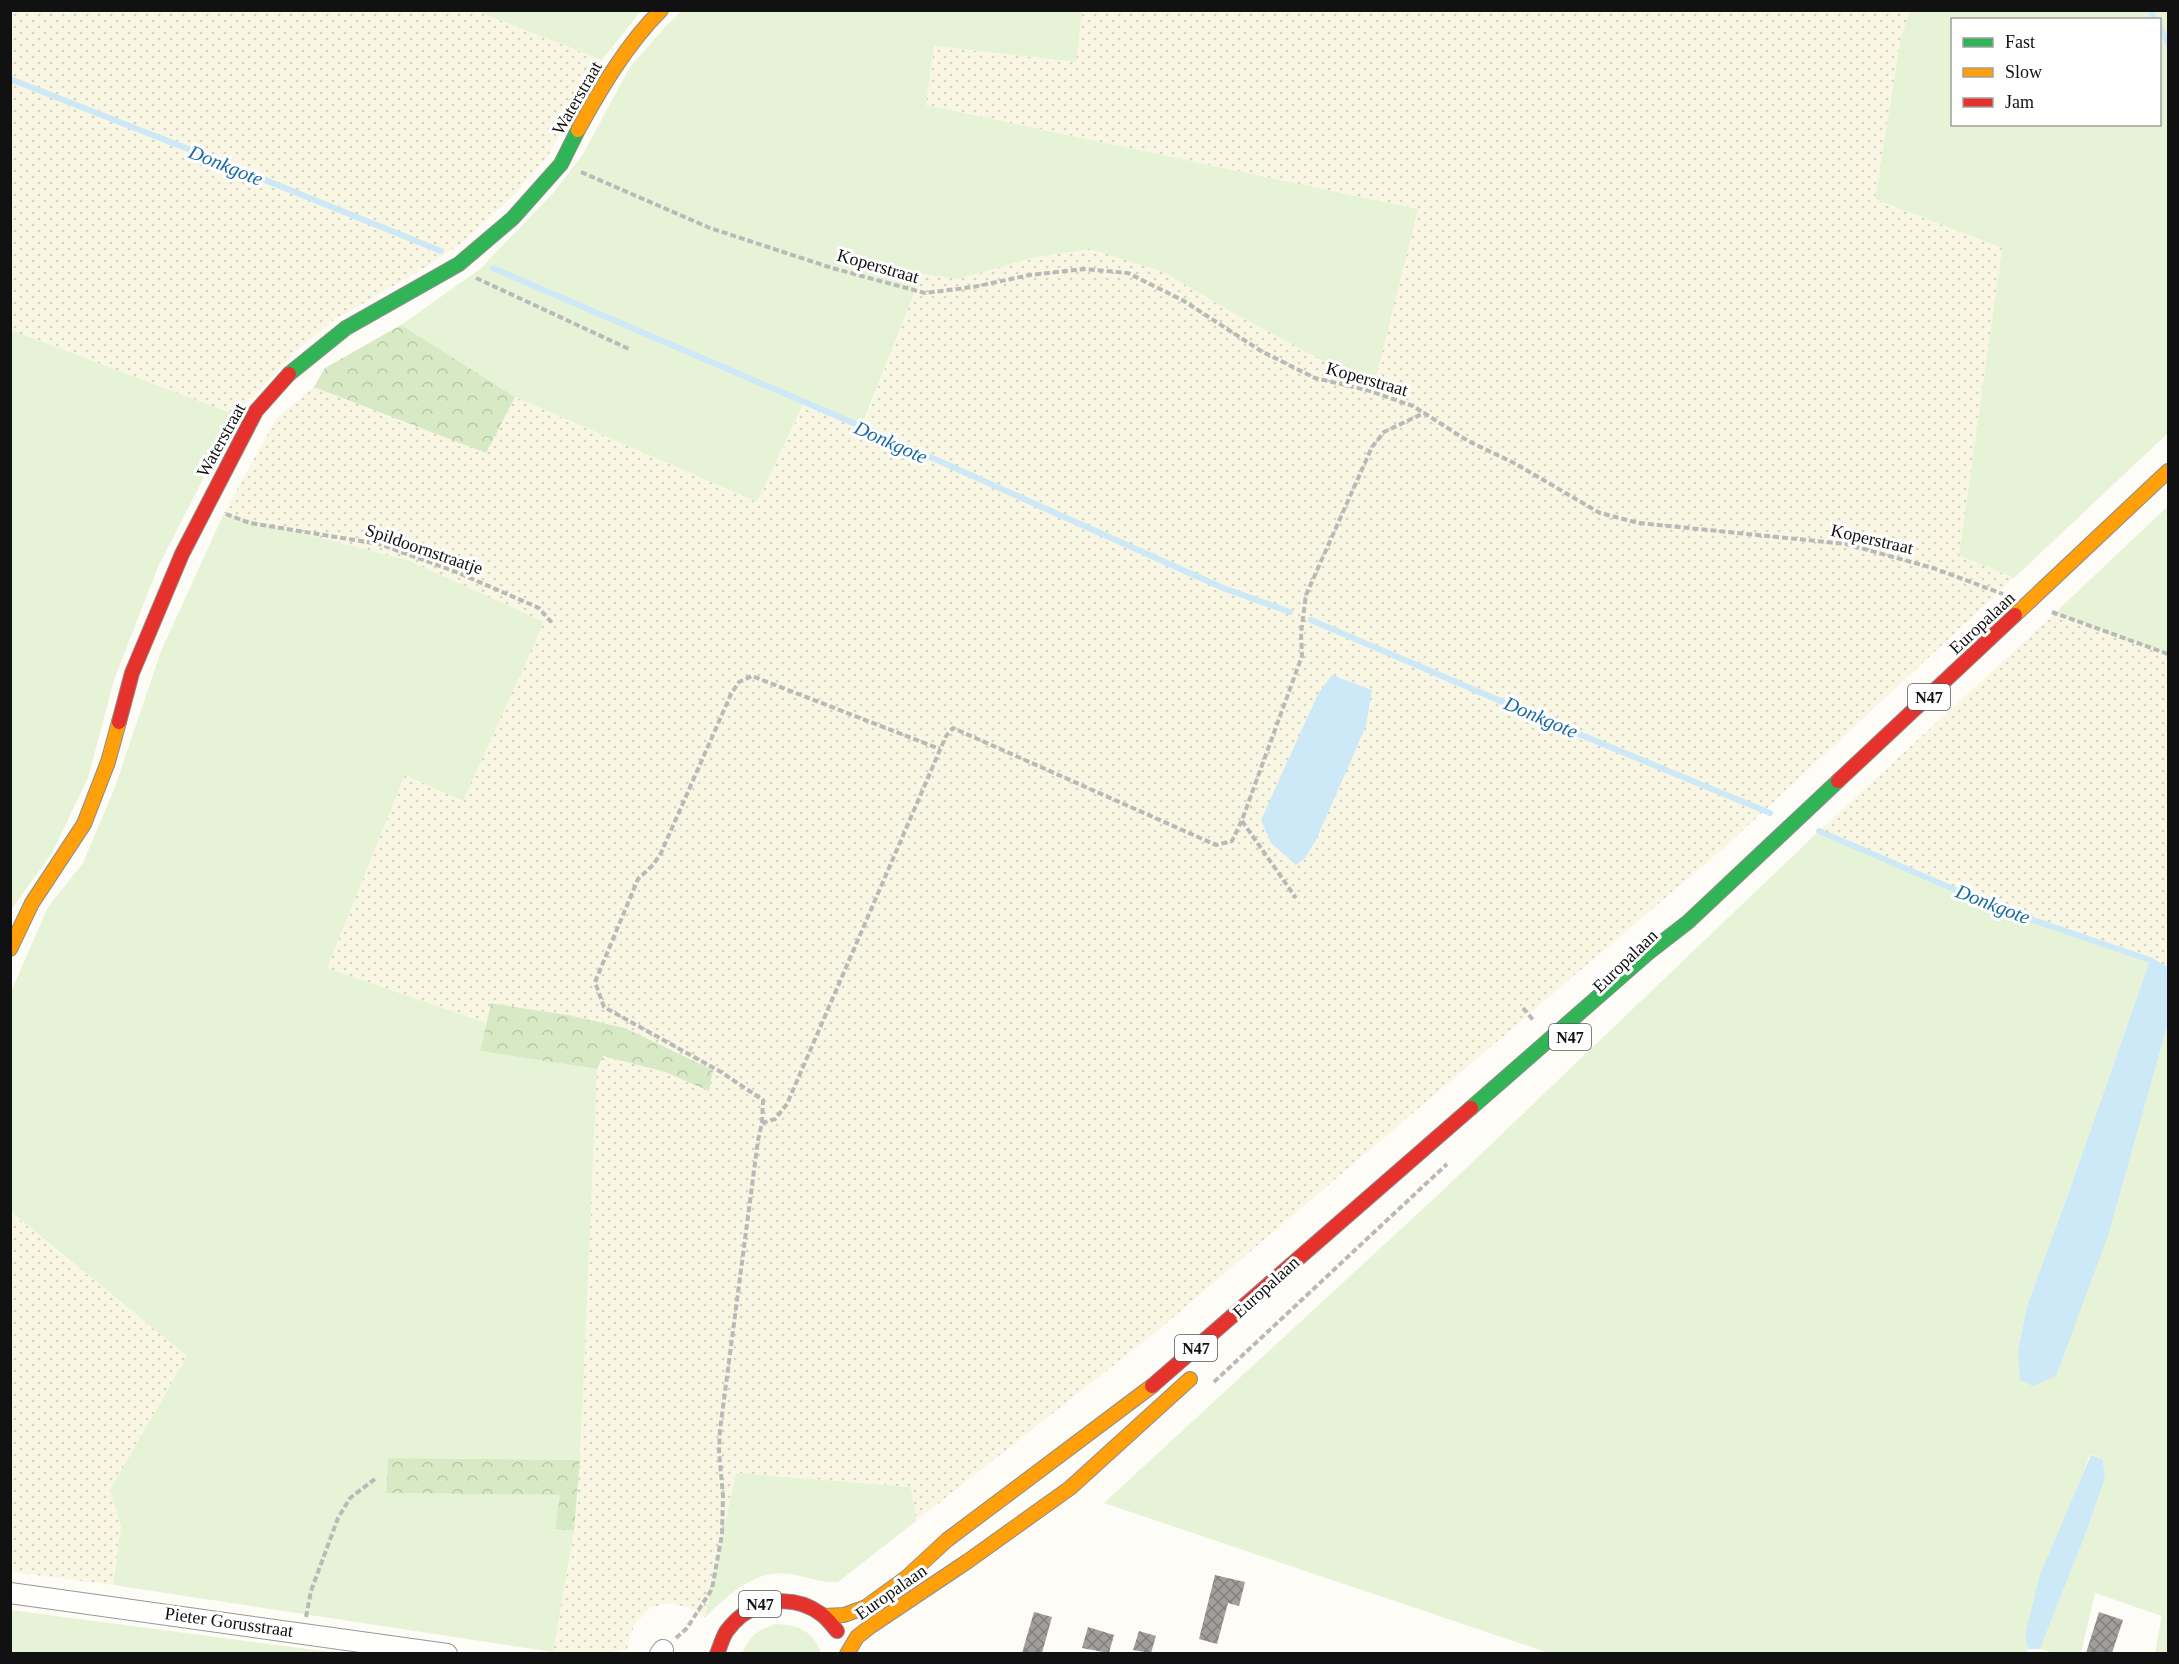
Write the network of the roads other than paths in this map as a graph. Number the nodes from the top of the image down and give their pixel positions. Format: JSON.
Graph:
{"nodes":[{"id":1,"x":661,"y":10,"type":"edge"},
{"id":2,"x":2169,"y":471,"type":"edge"},
{"id":3,"x":1688,"y":922,"type":"junction"},
{"id":4,"x":10,"y":949,"type":"edge"},
{"id":5,"x":1501,"y":1101,"type":"dead end"},
{"id":6,"x":1202,"y":1369,"type":"dead end"},
{"id":7,"x":10,"y":1593,"type":"edge"},
{"id":8,"x":824,"y":1616,"type":"junction"},
{"id":9,"x":447,"y":1653,"type":"edge"},
{"id":10,"x":717,"y":1653,"type":"edge"},
{"id":11,"x":846,"y":1653,"type":"edge"}],
"edges":[{"from":1,"to":4,"type":"main road","name":"Waterstraat"},
{"from":2,"to":3,"type":"main road","name":"Europalaan","number":"N47"},
{"from":3,"to":5,"type":"main road","name":"Europalaan","number":"N47"},
{"from":3,"to":8,"type":"main road","name":"Europalaan","number":"N47"},
{"from":6,"to":11,"type":"main road","name":"Europalaan","number":"N47"},
{"from":7,"to":9,"type":"street","name":"Pieter Gorusstraat"},
{"from":8,"to":10,"type":"main road","name":"Europalaan","number":"N47"},
{"from":8,"to":11,"type":"main road","name":"Europalaan","number":"N47"}]}
